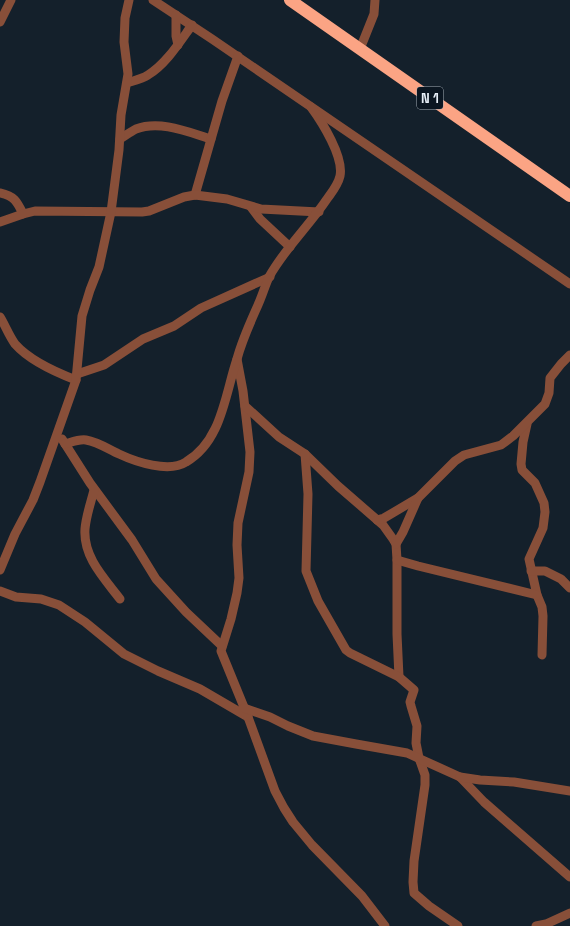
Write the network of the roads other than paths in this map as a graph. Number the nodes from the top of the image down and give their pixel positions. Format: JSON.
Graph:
{"nodes":[{"id":1,"x":11,"y":0,"type":"edge"},
{"id":2,"x":129,"y":0,"type":"edge"},
{"id":3,"x":153,"y":0,"type":"edge"},
{"id":4,"x":290,"y":0,"type":"edge"},
{"id":5,"x":375,"y":0,"type":"edge"},
{"id":6,"x":176,"y":15,"type":"junction"},
{"id":7,"x":0,"y":22,"type":"edge"},
{"id":8,"x":192,"y":25,"type":"junction"},
{"id":9,"x":178,"y":45,"type":"junction"},
{"id":10,"x":360,"y":49,"type":"junction"},
{"id":11,"x":238,"y":56,"type":"junction"},
{"id":12,"x":127,"y":83,"type":"junction"},
{"id":13,"x":311,"y":107,"type":"junction"},
{"id":14,"x":120,"y":139,"type":"junction"},
{"id":15,"x":211,"y":140,"type":"junction"},
{"id":16,"x":0,"y":192,"type":"edge"},
{"id":17,"x":195,"y":195,"type":"junction"},
{"id":18,"x":570,"y":196,"type":"edge"},
{"id":19,"x":251,"y":207,"type":"junction"},
{"id":20,"x":111,"y":212,"type":"junction"},
{"id":21,"x":319,"y":212,"type":"junction"},
{"id":22,"x":23,"y":214,"type":"junction"},
{"id":23,"x":0,"y":222,"type":"edge"},
{"id":24,"x":290,"y":247,"type":"junction"},
{"id":25,"x":270,"y":277,"type":"junction"},
{"id":26,"x":570,"y":284,"type":"edge"},
{"id":27,"x":0,"y":317,"type":"edge"},
{"id":28,"x":570,"y":355,"type":"edge"},
{"id":29,"x":237,"y":359,"type":"junction"},
{"id":30,"x":76,"y":377,"type":"junction"},
{"id":31,"x":245,"y":406,"type":"junction"},
{"id":32,"x":528,"y":422,"type":"junction"},
{"id":33,"x":57,"y":431,"type":"junction"},
{"id":34,"x":65,"y":444,"type":"junction"},
{"id":35,"x":305,"y":454,"type":"junction"},
{"id":36,"x":94,"y":490,"type":"junction"},
{"id":37,"x":418,"y":498,"type":"junction"},
{"id":38,"x":377,"y":520,"type":"junction"},
{"id":39,"x":396,"y":544,"type":"junction"},
{"id":40,"x":397,"y":560,"type":"junction"},
{"id":41,"x":0,"y":570,"type":"edge"},
{"id":42,"x":531,"y":571,"type":"junction"},
{"id":43,"x":570,"y":588,"type":"edge"},
{"id":44,"x":0,"y":591,"type":"edge"},
{"id":45,"x":537,"y":595,"type":"junction"},
{"id":46,"x":120,"y":599,"type":"dead end"},
{"id":47,"x":222,"y":646,"type":"junction"},
{"id":48,"x":542,"y":654,"type":"dead end"},
{"id":49,"x":399,"y":677,"type":"junction"},
{"id":50,"x":246,"y":712,"type":"junction"},
{"id":51,"x":419,"y":758,"type":"junction"},
{"id":52,"x":460,"y":777,"type":"junction"},
{"id":53,"x":570,"y":791,"type":"edge"},
{"id":54,"x":570,"y":877,"type":"edge"},
{"id":55,"x":570,"y":913,"type":"edge"},
{"id":56,"x":384,"y":926,"type":"edge"},
{"id":57,"x":458,"y":926,"type":"edge"},
{"id":58,"x":536,"y":926,"type":"edge"}],
"edges":[{"from":1,"to":7,"type":"street"},
{"from":2,"to":12,"type":"street"},
{"from":3,"to":6,"type":"street"},
{"from":4,"to":10,"type":"highway","number":"N 1"},
{"from":5,"to":10,"type":"street"},
{"from":6,"to":8,"type":"street"},
{"from":6,"to":9,"type":"street"},
{"from":8,"to":9,"type":"street"},
{"from":8,"to":11,"type":"street"},
{"from":9,"to":12,"type":"street"},
{"from":10,"to":18,"type":"highway","number":"N 1"},
{"from":11,"to":13,"type":"street"},
{"from":11,"to":15,"type":"street"},
{"from":12,"to":14,"type":"street"},
{"from":13,"to":21,"type":"street"},
{"from":13,"to":26,"type":"street"},
{"from":14,"to":15,"type":"street"},
{"from":14,"to":20,"type":"street"},
{"from":15,"to":17,"type":"street"},
{"from":16,"to":22,"type":"street"},
{"from":17,"to":19,"type":"street"},
{"from":17,"to":20,"type":"street"},
{"from":19,"to":21,"type":"street"},
{"from":19,"to":24,"type":"street"},
{"from":20,"to":22,"type":"street"},
{"from":20,"to":30,"type":"street"},
{"from":21,"to":24,"type":"street"},
{"from":22,"to":23,"type":"street"},
{"from":24,"to":25,"type":"street"},
{"from":25,"to":29,"type":"street"},
{"from":25,"to":30,"type":"street"},
{"from":27,"to":30,"type":"street"},
{"from":28,"to":32,"type":"street"},
{"from":29,"to":31,"type":"street"},
{"from":29,"to":34,"type":"street"},
{"from":30,"to":33,"type":"street"},
{"from":31,"to":35,"type":"street"},
{"from":31,"to":47,"type":"street"},
{"from":32,"to":37,"type":"street"},
{"from":32,"to":42,"type":"street"},
{"from":33,"to":34,"type":"street"},
{"from":33,"to":41,"type":"street"},
{"from":34,"to":36,"type":"street"},
{"from":35,"to":38,"type":"street"},
{"from":35,"to":49,"type":"street"},
{"from":36,"to":46,"type":"street"},
{"from":36,"to":47,"type":"street"},
{"from":37,"to":38,"type":"street"},
{"from":37,"to":39,"type":"street"},
{"from":38,"to":39,"type":"street"},
{"from":39,"to":40,"type":"street"},
{"from":40,"to":45,"type":"street"},
{"from":40,"to":49,"type":"street"},
{"from":42,"to":43,"type":"street"},
{"from":42,"to":45,"type":"street"},
{"from":44,"to":50,"type":"street"},
{"from":45,"to":48,"type":"street"},
{"from":47,"to":50,"type":"street"},
{"from":49,"to":51,"type":"street"},
{"from":50,"to":51,"type":"street"},
{"from":50,"to":56,"type":"street"},
{"from":51,"to":52,"type":"street"},
{"from":51,"to":57,"type":"street"},
{"from":52,"to":53,"type":"street"},
{"from":52,"to":54,"type":"street"},
{"from":55,"to":58,"type":"street"}]}
